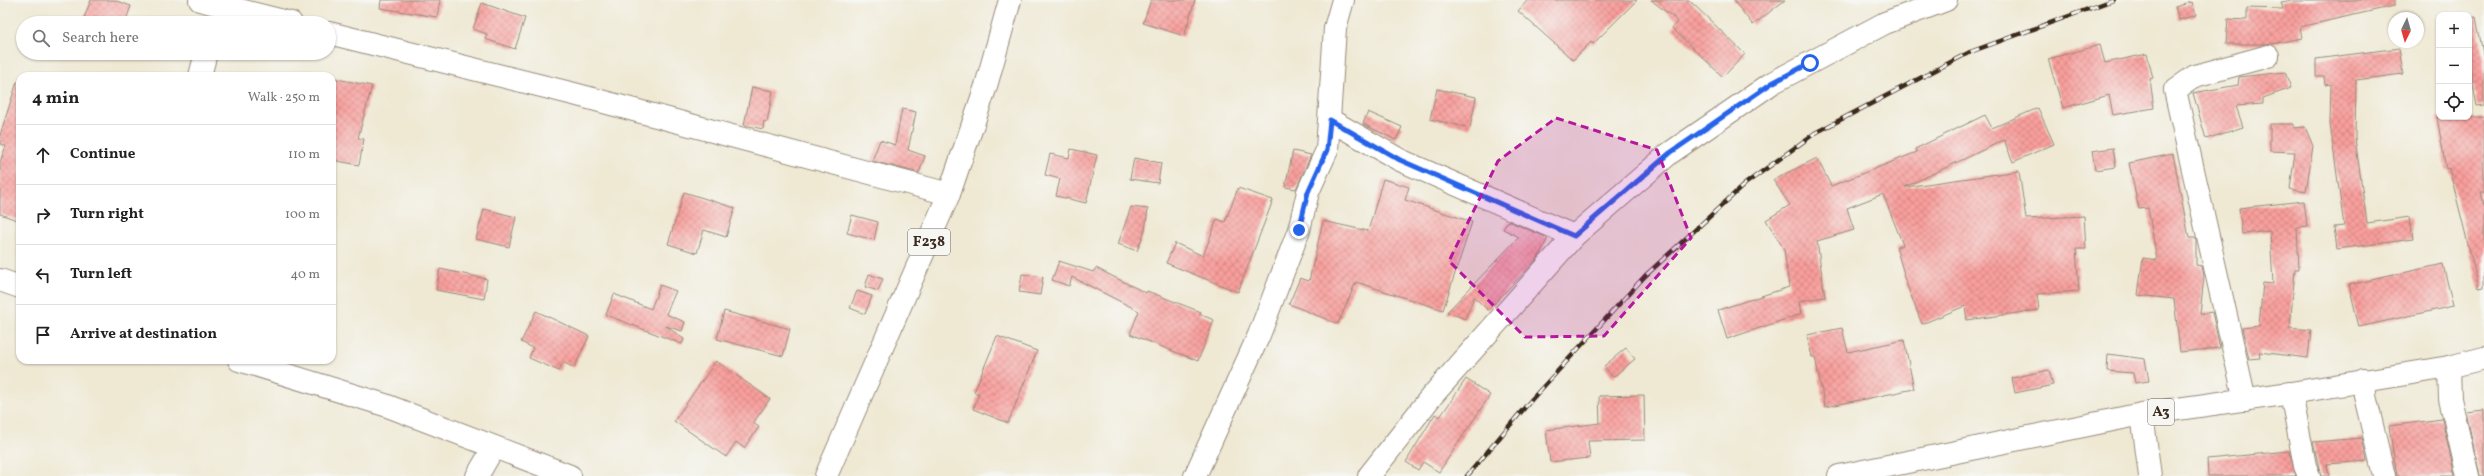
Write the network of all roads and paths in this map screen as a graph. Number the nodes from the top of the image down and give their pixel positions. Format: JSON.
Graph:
{"nodes":[{"id":1,"x":1010,"y":0,"type":"edge"},
{"id":2,"x":1343,"y":0,"type":"edge"},
{"id":3,"x":1946,"y":0,"type":"edge"},
{"id":4,"x":217,"y":7,"type":"edge"},
{"id":5,"x":259,"y":16,"type":"edge"},
{"id":6,"x":336,"y":34,"type":"edge"},
{"id":7,"x":2268,"y":56,"type":"dead end"},
{"id":8,"x":204,"y":60,"type":"edge"},
{"id":9,"x":201,"y":72,"type":"edge"},
{"id":10,"x":1330,"y":120,"type":"junction"},
{"id":11,"x":949,"y":194,"type":"junction"},
{"id":12,"x":1574,"y":236,"type":"junction"},
{"id":13,"x":0,"y":280,"type":"edge"},
{"id":14,"x":16,"y":286,"type":"edge"},
{"id":15,"x":2484,"y":358,"type":"edge"},
{"id":16,"x":252,"y":364,"type":"edge"},
{"id":17,"x":2448,"y":367,"type":"junction"},
{"id":18,"x":2364,"y":380,"type":"junction"},
{"id":19,"x":2291,"y":393,"type":"junction"},
{"id":20,"x":2245,"y":400,"type":"junction"},
{"id":21,"x":2142,"y":414,"type":"junction"},
{"id":22,"x":494,"y":447,"type":"junction"},
{"id":23,"x":1876,"y":472,"type":"edge"},
{"id":24,"x":477,"y":476,"type":"edge"},
{"id":25,"x":570,"y":476,"type":"edge"},
{"id":26,"x":826,"y":476,"type":"edge"},
{"id":27,"x":1194,"y":476,"type":"edge"},
{"id":28,"x":1369,"y":476,"type":"edge"},
{"id":29,"x":1839,"y":476,"type":"edge"},
{"id":30,"x":2150,"y":476,"type":"edge"},
{"id":31,"x":2309,"y":476,"type":"edge"},
{"id":32,"x":2384,"y":476,"type":"edge"},
{"id":33,"x":2468,"y":476,"type":"edge"}],
"edges":[{"from":1,"to":11,"type":"main road","number":"F238"},
{"from":2,"to":10,"type":"main road"},
{"from":3,"to":12,"type":"main road"},
{"from":4,"to":5,"type":"main road"},
{"from":6,"to":11,"type":"main road"},
{"from":7,"to":20,"type":"main road"},
{"from":8,"to":9,"type":"main road"},
{"from":10,"to":12,"type":"main road"},
{"from":10,"to":27,"type":"main road"},
{"from":11,"to":26,"type":"main road","number":"F238"},
{"from":12,"to":28,"type":"main road"},
{"from":13,"to":14,"type":"main road"},
{"from":15,"to":17,"type":"main road","number":"A3"},
{"from":16,"to":22,"type":"main road"},
{"from":17,"to":18,"type":"main road","number":"A3"},
{"from":17,"to":33,"type":"main road"},
{"from":18,"to":19,"type":"main road","number":"A3"},
{"from":18,"to":32,"type":"main road"},
{"from":19,"to":20,"type":"main road","number":"A3"},
{"from":19,"to":31,"type":"main road"},
{"from":20,"to":21,"type":"main road","number":"A3"},
{"from":21,"to":23,"type":"main road","number":"A3"},
{"from":21,"to":30,"type":"main road"},
{"from":22,"to":24,"type":"main road"},
{"from":22,"to":25,"type":"main road"},
{"from":23,"to":29,"type":"main road","number":"A3"}]}
